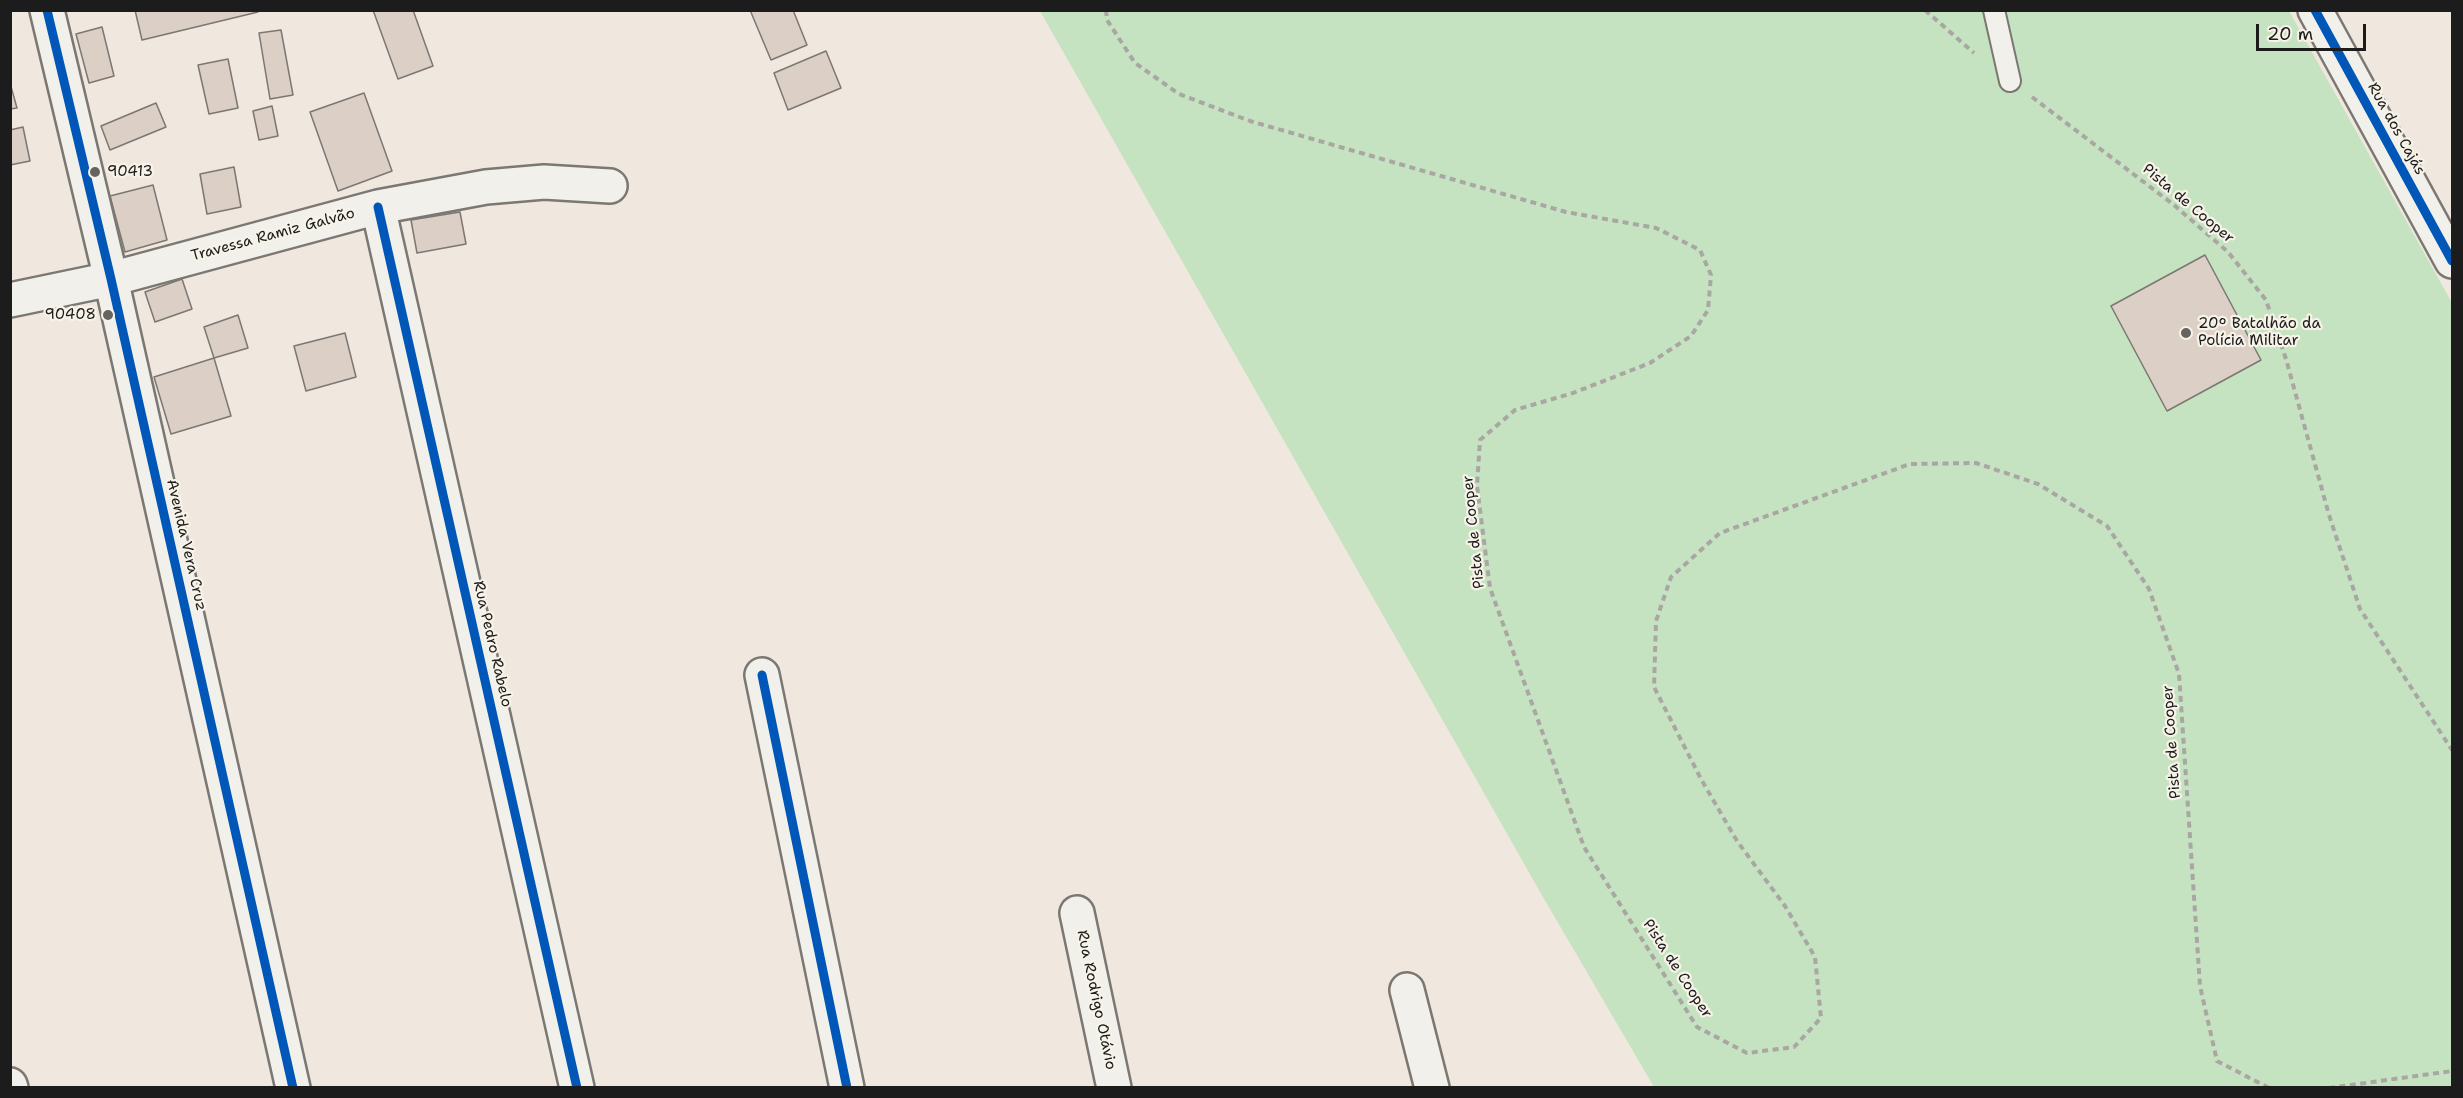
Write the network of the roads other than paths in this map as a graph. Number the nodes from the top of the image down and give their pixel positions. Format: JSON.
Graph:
{"nodes":[{"id":1,"x":47,"y":10,"type":"edge"},
{"id":2,"x":1994,"y":10,"type":"edge"},
{"id":3,"x":2315,"y":10,"type":"edge"},
{"id":4,"x":2010,"y":81,"type":"road end"},
{"id":5,"x":610,"y":186,"type":"dead end"},
{"id":6,"x":378,"y":207,"type":"junction"},
{"id":7,"x":2452,"y":261,"type":"edge"},
{"id":8,"x":111,"y":279,"type":"junction"},
{"id":9,"x":10,"y":300,"type":"edge"},
{"id":10,"x":762,"y":675,"type":"dead end"},
{"id":11,"x":1077,"y":913,"type":"dead end"},
{"id":12,"x":1407,"y":990,"type":"dead end"},
{"id":13,"x":293,"y":1088,"type":"edge"},
{"id":14,"x":577,"y":1088,"type":"edge"},
{"id":15,"x":847,"y":1088,"type":"edge"},
{"id":16,"x":1114,"y":1088,"type":"edge"},
{"id":17,"x":1432,"y":1088,"type":"edge"}],
"edges":[{"from":1,"to":8,"type":"street","name":"Avenida Vera Cruz"},
{"from":2,"to":4,"type":"lane"},
{"from":3,"to":7,"type":"street","name":"Rua dos Cajás"},
{"from":5,"to":6,"type":"street","name":"Travessa Ramiz Galvão"},
{"from":6,"to":8,"type":"street","name":"Travessa Ramiz Galvão"},
{"from":6,"to":14,"type":"street","name":"Rua Pedro Rabelo"},
{"from":8,"to":9,"type":"street","name":"Travessa Ramiz Galvão"},
{"from":8,"to":13,"type":"street","name":"Avenida Vera Cruz"},
{"from":10,"to":15,"type":"street"},
{"from":11,"to":16,"type":"street","name":"Rua Rodrigo Otávio"},
{"from":12,"to":17,"type":"street"}]}
